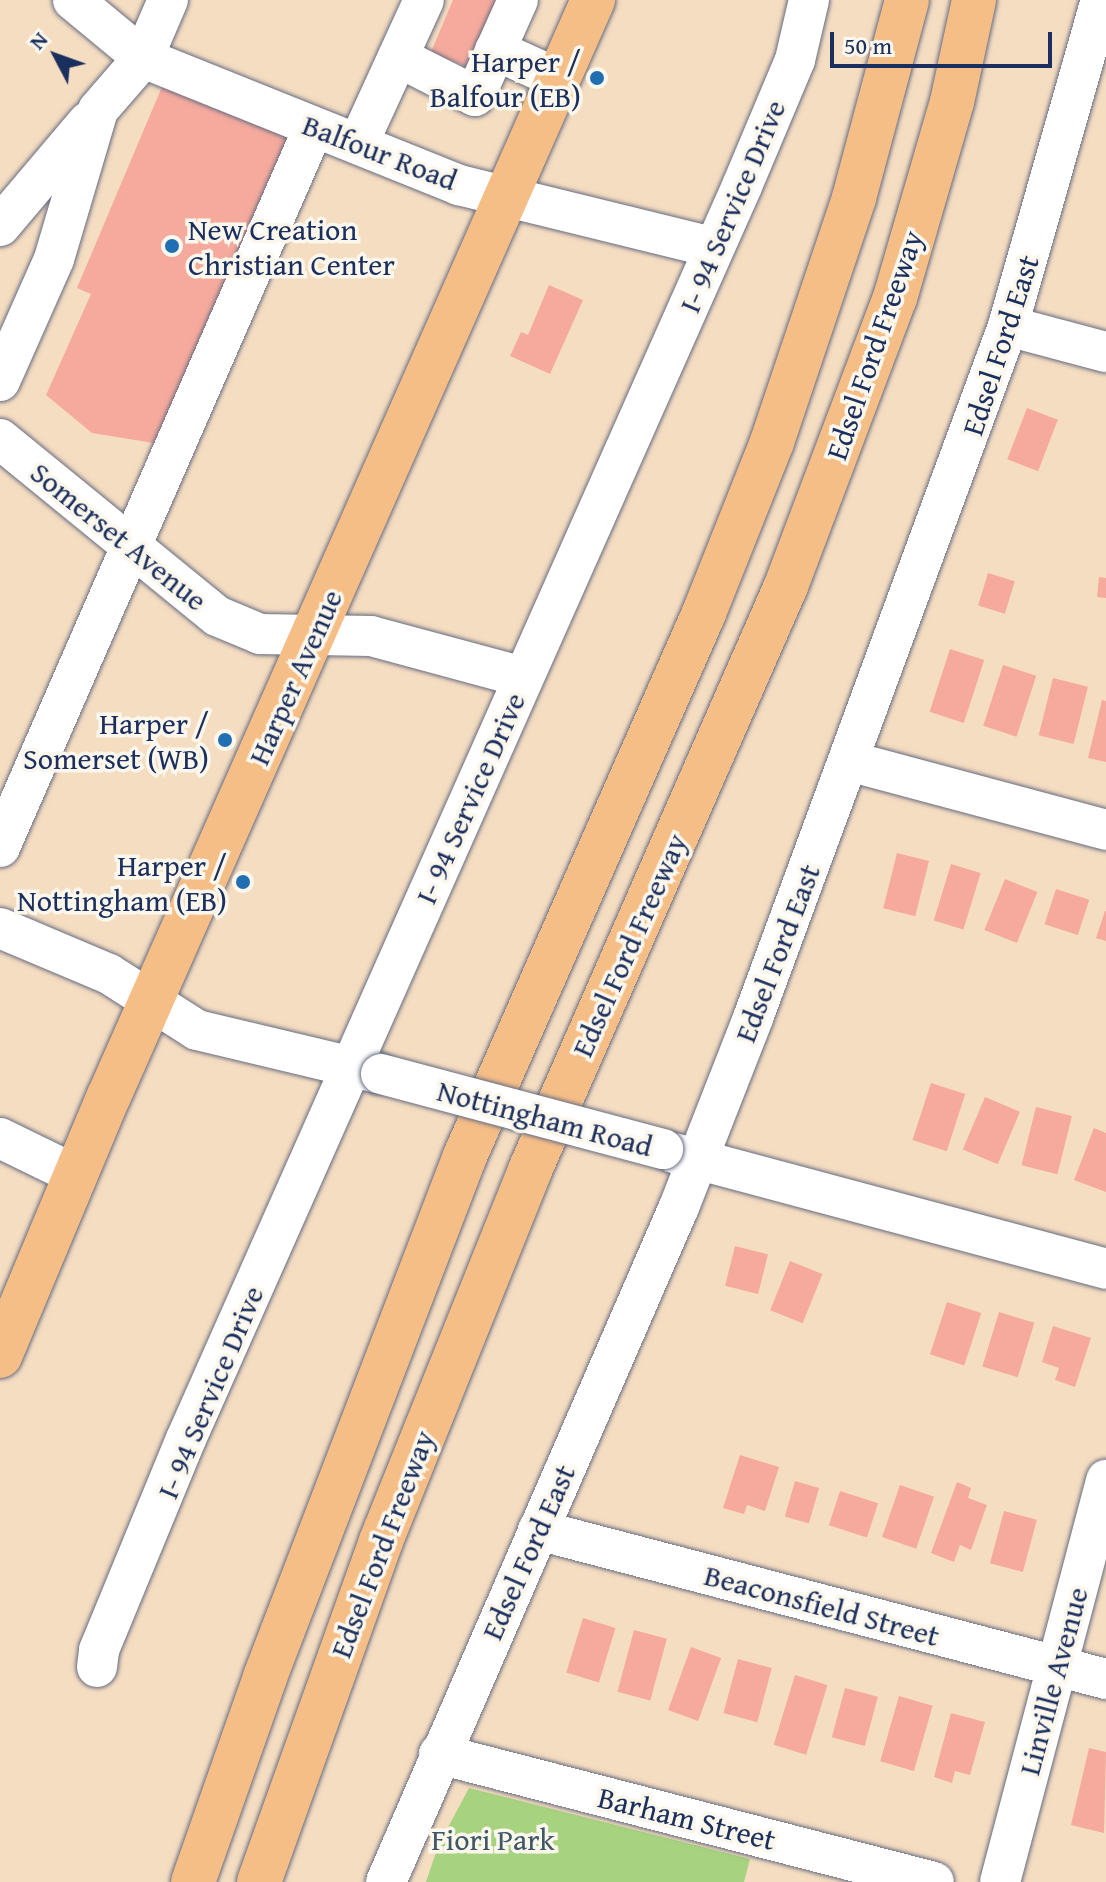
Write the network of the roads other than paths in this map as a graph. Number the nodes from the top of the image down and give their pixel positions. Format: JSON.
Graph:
{"nodes":[{"id":1,"x":73,"y":0,"type":"edge"},
{"id":2,"x":168,"y":0,"type":"edge"},
{"id":3,"x":424,"y":0,"type":"edge"},
{"id":4,"x":518,"y":0,"type":"edge"},
{"id":5,"x":593,"y":0,"type":"edge"},
{"id":6,"x":809,"y":0,"type":"edge"},
{"id":7,"x":907,"y":0,"type":"edge"},
{"id":8,"x":974,"y":0,"type":"edge"},
{"id":9,"x":992,"y":0,"type":"edge"},
{"id":10,"x":1101,"y":0,"type":"edge"},
{"id":11,"x":495,"y":50,"type":"junction"},
{"id":12,"x":398,"y":57,"type":"junction"},
{"id":13,"x":143,"y":58,"type":"junction"},
{"id":14,"x":559,"y":79,"type":"junction"},
{"id":15,"x":952,"y":102,"type":"junction"},
{"id":16,"x":98,"y":110,"type":"junction"},
{"id":17,"x":314,"y":127,"type":"junction"},
{"id":18,"x":358,"y":144,"type":"junction"},
{"id":19,"x":509,"y":194,"type":"junction"},
{"id":20,"x":0,"y":226,"type":"edge"},
{"id":21,"x":712,"y":247,"type":"junction"},
{"id":22,"x":1008,"y":326,"type":"junction"},
{"id":23,"x":1106,"y":352,"type":"edge"},
{"id":24,"x":0,"y":381,"type":"edge"},
{"id":25,"x":0,"y":439,"type":"edge"},
{"id":26,"x":131,"y":548,"type":"junction"},
{"id":27,"x":313,"y":637,"type":"junction"},
{"id":28,"x":523,"y":677,"type":"junction"},
{"id":29,"x":849,"y":761,"type":"junction"},
{"id":30,"x":1106,"y":830,"type":"edge"},
{"id":31,"x":0,"y":847,"type":"edge"},
{"id":32,"x":0,"y":928,"type":"edge"},
{"id":33,"x":150,"y":1004,"type":"junction"},
{"id":34,"x":366,"y":1071,"type":"junction"},
{"id":35,"x":0,"y":1138,"type":"edge"},
{"id":36,"x":680,"y":1156,"type":"junction"},
{"id":37,"x":76,"y":1175,"type":"junction"},
{"id":38,"x":1106,"y":1269,"type":"edge"},
{"id":39,"x":0,"y":1356,"type":"edge"},
{"id":40,"x":1106,"y":1480,"type":"edge"},
{"id":41,"x":538,"y":1530,"type":"junction"},
{"id":42,"x":1057,"y":1666,"type":"junction"},
{"id":43,"x":97,"y":1667,"type":"dead end"},
{"id":44,"x":1106,"y":1679,"type":"edge"},
{"id":45,"x":439,"y":1754,"type":"junction"},
{"id":46,"x":193,"y":1882,"type":"edge"},
{"id":47,"x":259,"y":1882,"type":"edge"},
{"id":48,"x":386,"y":1882,"type":"edge"},
{"id":49,"x":934,"y":1882,"type":"edge"},
{"id":50,"x":1000,"y":1882,"type":"edge"}],
"edges":[{"from":1,"to":13,"type":"street","name":"Balfour Road"},
{"from":2,"to":13,"type":"street"},
{"from":3,"to":12,"type":"street"},
{"from":4,"to":11,"type":"street"},
{"from":5,"to":14,"type":"main road","name":"Harper Avenue"},
{"from":6,"to":21,"type":"street","name":"I- 94 Service Drive"},
{"from":7,"to":46,"type":"main road","name":"Edsel Ford Freeway"},
{"from":8,"to":15,"type":"main road","name":"Edsel Ford Freeway"},
{"from":9,"to":15,"type":"main road"},
{"from":10,"to":22,"type":"street","name":"Edsel Ford East"},
{"from":11,"to":12,"type":"street"},
{"from":11,"to":14,"type":"street"},
{"from":12,"to":18,"type":"street"},
{"from":13,"to":16,"type":"street"},
{"from":13,"to":17,"type":"street","name":"Balfour Road"},
{"from":14,"to":19,"type":"main road","name":"Harper Avenue"},
{"from":15,"to":47,"type":"main road","name":"Edsel Ford Freeway"},
{"from":16,"to":20,"type":"street"},
{"from":16,"to":24,"type":"street"},
{"from":17,"to":18,"type":"street","name":"Balfour Road"},
{"from":17,"to":26,"type":"street"},
{"from":18,"to":19,"type":"street","name":"Balfour Road"},
{"from":19,"to":21,"type":"street","name":"Balfour Road"},
{"from":19,"to":27,"type":"main road","name":"Harper Avenue"},
{"from":21,"to":28,"type":"street","name":"I- 94 Service Drive"},
{"from":22,"to":23,"type":"street"},
{"from":22,"to":29,"type":"street","name":"Edsel Ford East"},
{"from":25,"to":26,"type":"street","name":"Somerset Avenue"},
{"from":26,"to":27,"type":"street","name":"Somerset Avenue"},
{"from":26,"to":31,"type":"street"},
{"from":27,"to":28,"type":"street","name":"Somerset Avenue"},
{"from":27,"to":33,"type":"main road","name":"Harper Avenue"},
{"from":28,"to":34,"type":"street","name":"I- 94 Service Drive"},
{"from":29,"to":30,"type":"street"},
{"from":29,"to":36,"type":"street","name":"Edsel Ford East"},
{"from":32,"to":33,"type":"street","name":"Nottingham Road"},
{"from":33,"to":34,"type":"street","name":"Nottingham Road"},
{"from":33,"to":37,"type":"main road","name":"Harper Avenue"},
{"from":34,"to":36,"type":"street","name":"Nottingham Road","bridge":true},
{"from":34,"to":43,"type":"street","name":"I- 94 Service Drive"},
{"from":35,"to":37,"type":"street"},
{"from":36,"to":38,"type":"street","name":"Nottingham Road"},
{"from":36,"to":41,"type":"street","name":"Edsel Ford East"},
{"from":37,"to":39,"type":"main road","name":"Harper Avenue"},
{"from":40,"to":42,"type":"street","name":"Linville Avenue"},
{"from":41,"to":42,"type":"street","name":"Beaconsfield Street"},
{"from":41,"to":45,"type":"street","name":"Edsel Ford East"},
{"from":42,"to":44,"type":"street","name":"Beaconsfield Street"},
{"from":42,"to":50,"type":"street","name":"Linville Avenue"},
{"from":45,"to":48,"type":"street","name":"Edsel Ford East"},
{"from":45,"to":49,"type":"street","name":"Barham Street"}]}
